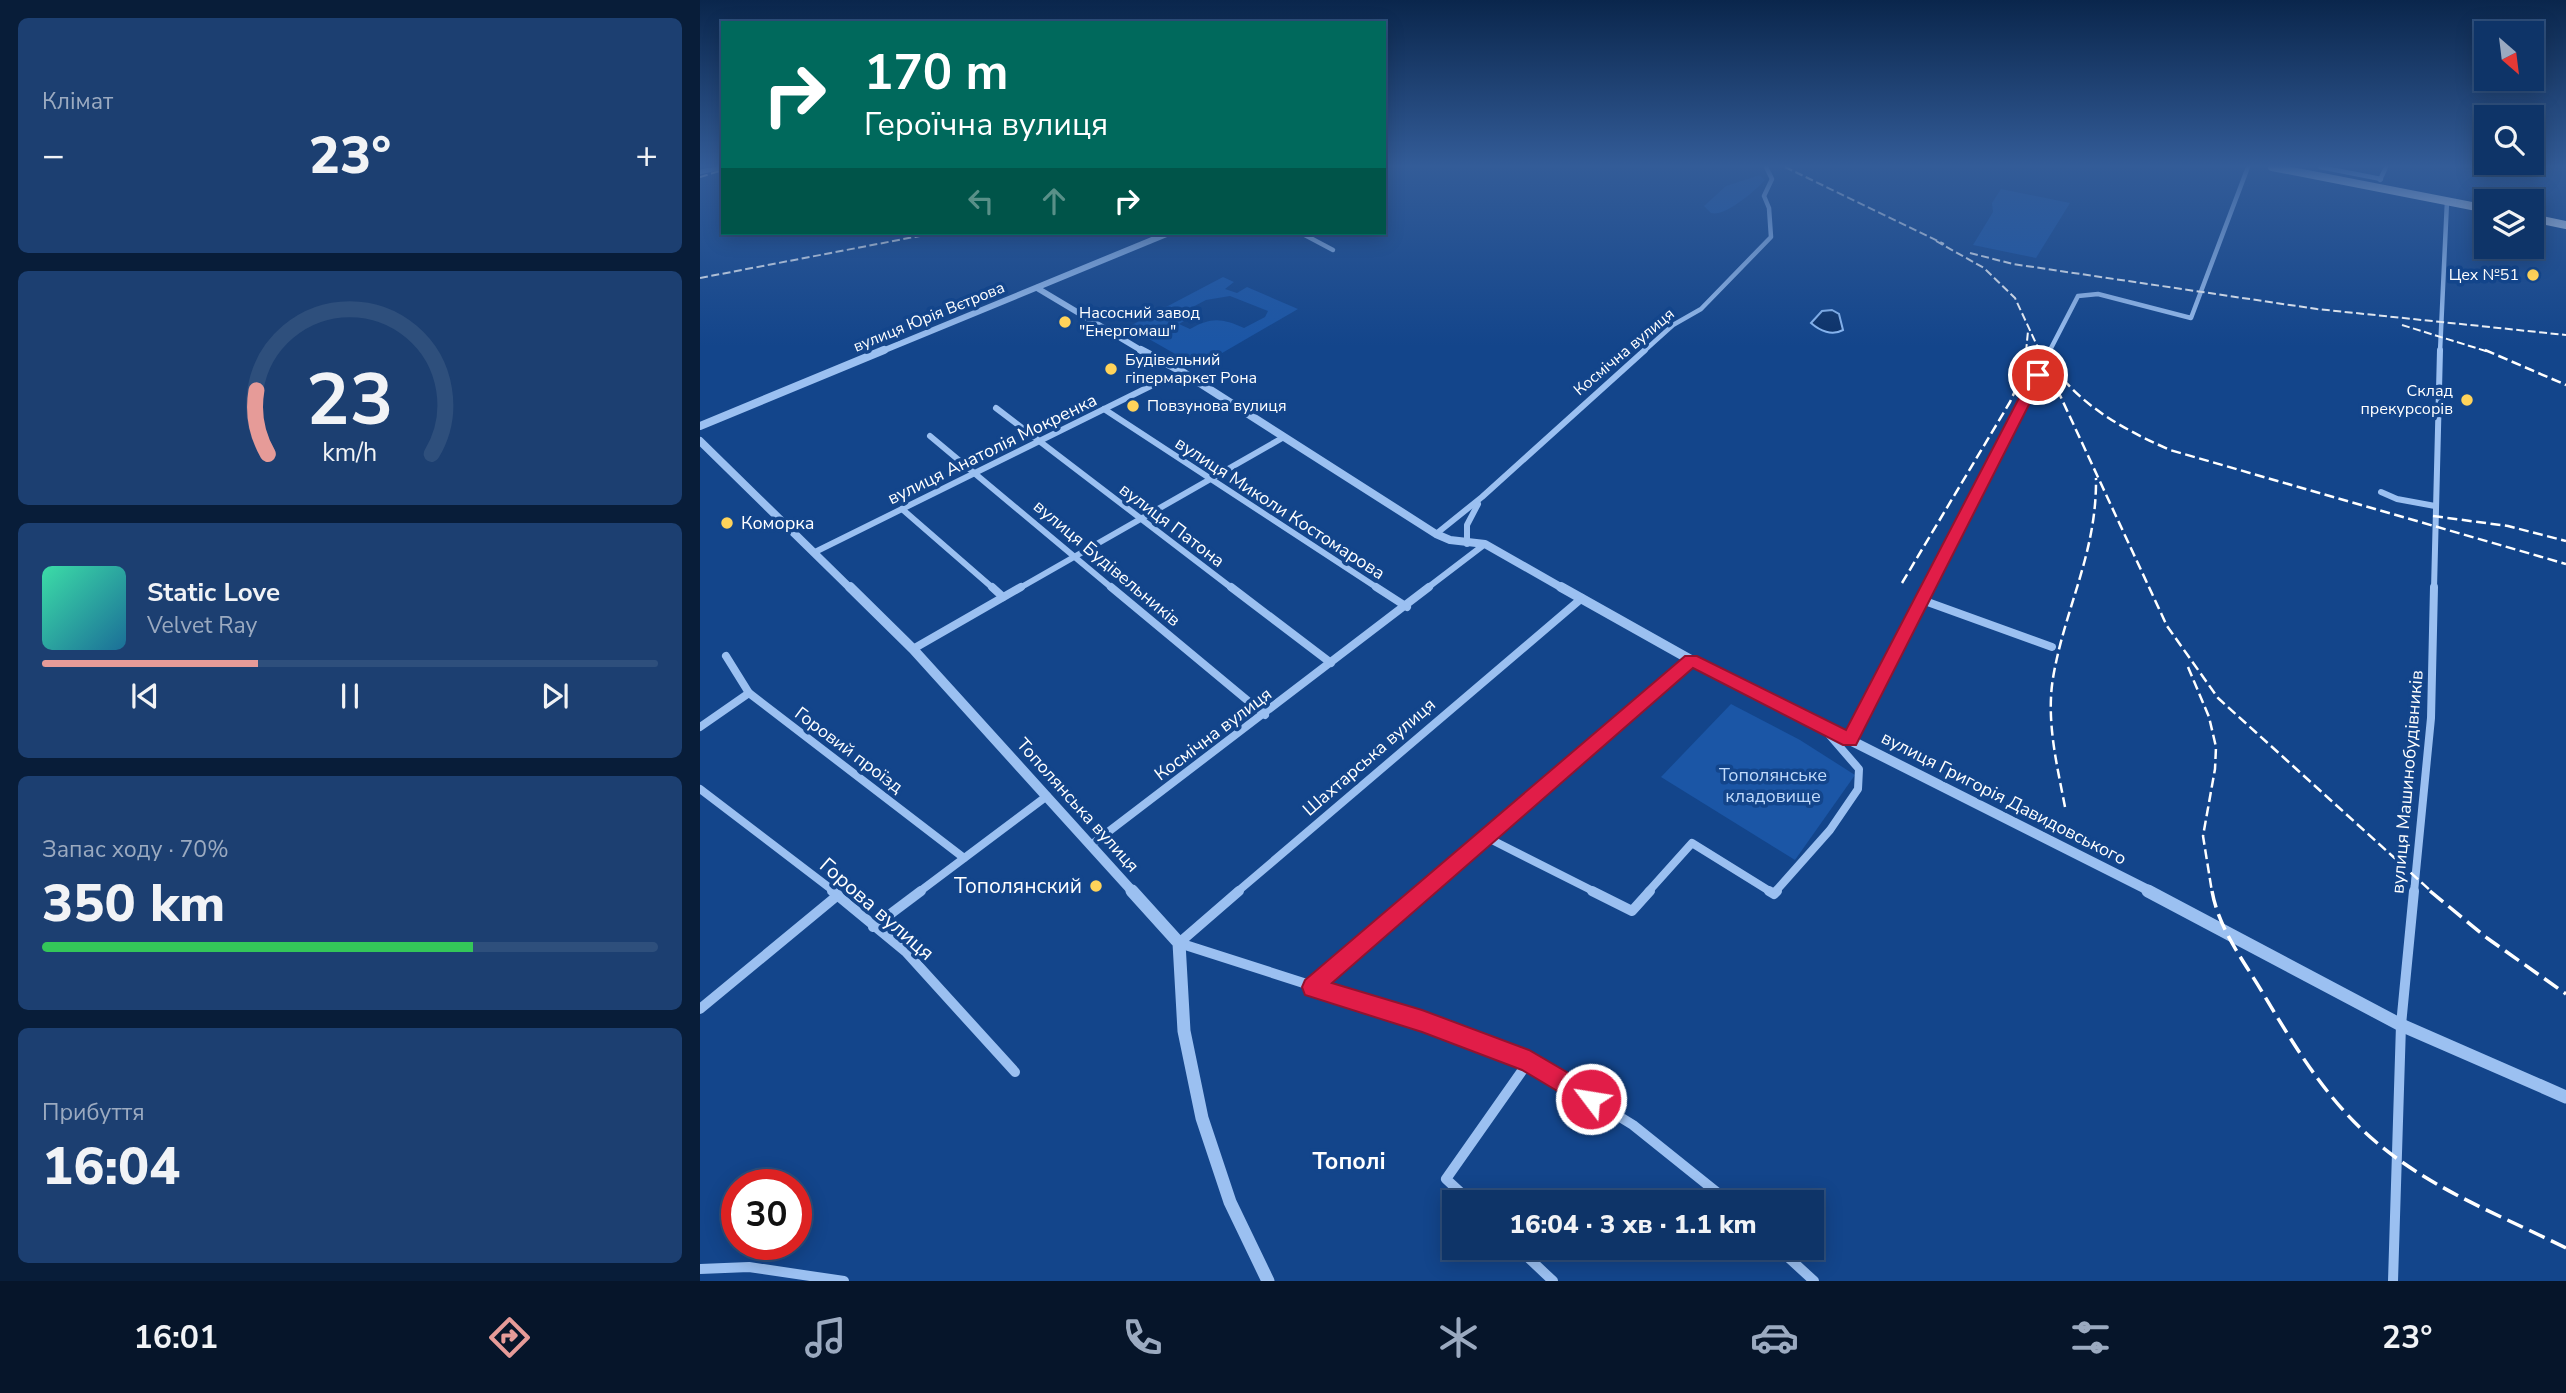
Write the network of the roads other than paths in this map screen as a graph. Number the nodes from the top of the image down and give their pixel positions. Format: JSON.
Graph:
{"nodes":[{"id":1,"x":1770,"y":227,"type":"edge"},
{"id":2,"x":2225,"y":227,"type":"edge"},
{"id":3,"x":2446,"y":227,"type":"edge"},
{"id":4,"x":1164,"y":235,"type":"edge"},
{"id":5,"x":1305,"y":235,"type":"edge"},
{"id":6,"x":1333,"y":250,"type":"dead end"},
{"id":7,"x":1037,"y":288,"type":"junction"},
{"id":8,"x":1176,"y":369,"type":"junction"},
{"id":9,"x":996,"y":408,"type":"dead end"},
{"id":10,"x":1104,"y":409,"type":"junction"},
{"id":11,"x":700,"y":426,"type":"edge"},
{"id":12,"x":930,"y":436,"type":"dead end"},
{"id":13,"x":1284,"y":437,"type":"junction"},
{"id":14,"x":700,"y":440,"type":"edge"},
{"id":15,"x":1040,"y":440,"type":"junction"},
{"id":16,"x":974,"y":473,"type":"junction"},
{"id":17,"x":1210,"y":480,"type":"junction"},
{"id":18,"x":2381,"y":492,"type":"dead end"},
{"id":19,"x":1482,"y":497,"type":"junction"},
{"id":20,"x":2435,"y":506,"type":"junction"},
{"id":21,"x":902,"y":509,"type":"junction"},
{"id":22,"x":1140,"y":519,"type":"junction"},
{"id":23,"x":1436,"y":534,"type":"junction"},
{"id":24,"x":1467,"y":544,"type":"junction"},
{"id":25,"x":1485,"y":544,"type":"junction"},
{"id":26,"x":815,"y":552,"type":"junction"},
{"id":27,"x":1074,"y":557,"type":"junction"},
{"id":28,"x":1003,"y":597,"type":"junction"},
{"id":29,"x":1582,"y":598,"type":"junction"},
{"id":30,"x":1922,"y":600,"type":"junction"},
{"id":31,"x":1407,"y":607,"type":"junction"},
{"id":32,"x":2052,"y":647,"type":"dead end"},
{"id":33,"x":913,"y":649,"type":"junction"},
{"id":34,"x":726,"y":656,"type":"dead end"},
{"id":35,"x":1691,"y":660,"type":"junction"},
{"id":36,"x":1331,"y":663,"type":"junction"},
{"id":37,"x":749,"y":693,"type":"junction"},
{"id":38,"x":1265,"y":715,"type":"junction"},
{"id":39,"x":700,"y":727,"type":"edge"},
{"id":40,"x":1823,"y":727,"type":"junction"},
{"id":41,"x":1850,"y":740,"type":"junction"},
{"id":42,"x":700,"y":789,"type":"edge"},
{"id":43,"x":1046,"y":796,"type":"junction"},
{"id":44,"x":1486,"y":837,"type":"junction"},
{"id":45,"x":1091,"y":845,"type":"junction"},
{"id":46,"x":964,"y":858,"type":"junction"},
{"id":47,"x":838,"y":895,"type":"junction"},
{"id":48,"x":873,"y":927,"type":"junction"},
{"id":49,"x":1179,"y":943,"type":"junction"},
{"id":50,"x":1312,"y":987,"type":"junction"},
{"id":51,"x":700,"y":1009,"type":"edge"},
{"id":52,"x":2401,"y":1025,"type":"junction"},
{"id":53,"x":1529,"y":1061,"type":"junction"},
{"id":54,"x":1015,"y":1072,"type":"dead end"},
{"id":55,"x":2566,"y":1097,"type":"edge"},
{"id":56,"x":1458,"y":1190,"type":"edge"},
{"id":57,"x":1714,"y":1190,"type":"edge"},
{"id":58,"x":1531,"y":1260,"type":"edge"},
{"id":59,"x":1791,"y":1260,"type":"edge"},
{"id":60,"x":700,"y":1269,"type":"edge"},
{"id":61,"x":844,"y":1281,"type":"edge"},
{"id":62,"x":1268,"y":1281,"type":"edge"},
{"id":63,"x":1553,"y":1281,"type":"edge"},
{"id":64,"x":1814,"y":1281,"type":"edge"},
{"id":65,"x":2393,"y":1281,"type":"edge"}],
"edges":[{"from":1,"to":19,"type":"street","name":"Космічна вулиця"},
{"from":2,"to":30,"type":"street"},
{"from":3,"to":20,"type":"street","name":"вулиця Машинобудівників"},
{"from":4,"to":7,"type":"street","name":"вулиця Юрія Вєтрова"},
{"from":5,"to":6,"type":"street"},
{"from":7,"to":8,"type":"street","name":"вулиця Григорія Давидовського"},
{"from":7,"to":11,"type":"street","name":"вулиця Юрія Вєтрова"},
{"from":8,"to":10,"type":"street","name":"вулиця Анатолія Мокренка"},
{"from":8,"to":13,"type":"street","name":"вулиця Григорія Давидовського"},
{"from":9,"to":15,"type":"street","name":"вулиця Патона"},
{"from":10,"to":15,"type":"street","name":"вулиця Анатолія Мокренка"},
{"from":10,"to":17,"type":"street","name":"вулиця Миколи Костомарова"},
{"from":12,"to":16,"type":"street","name":"вулиця Будівельників"},
{"from":13,"to":17,"type":"street"},
{"from":13,"to":23,"type":"street","name":"вулиця Григорія Давидовського"},
{"from":14,"to":26,"type":"street","name":"Тополянська вулиця"},
{"from":15,"to":16,"type":"street","name":"вулиця Анатолія Мокренка"},
{"from":15,"to":22,"type":"street","name":"вулиця Патона"},
{"from":16,"to":21,"type":"street","name":"вулиця Анатолія Мокренка"},
{"from":16,"to":27,"type":"street","name":"вулиця Будівельників"},
{"from":17,"to":22,"type":"street"},
{"from":17,"to":31,"type":"street","name":"вулиця Миколи Костомарова"},
{"from":18,"to":20,"type":"street"},
{"from":19,"to":23,"type":"street","name":"Космічна вулиця"},
{"from":19,"to":24,"type":"street"},
{"from":20,"to":52,"type":"street","name":"вулиця Машинобудівників"},
{"from":21,"to":26,"type":"street","name":"вулиця Анатолія Мокренка"},
{"from":21,"to":28,"type":"street"},
{"from":22,"to":27,"type":"street"},
{"from":22,"to":36,"type":"street","name":"вулиця Патона"},
{"from":23,"to":24,"type":"street","name":"вулиця Григорія Давидовського"},
{"from":24,"to":25,"type":"street","name":"вулиця Григорія Давидовського"},
{"from":25,"to":29,"type":"street","name":"вулиця Григорія Давидовського"},
{"from":25,"to":31,"type":"street","name":"Космічна вулиця"},
{"from":26,"to":33,"type":"street","name":"Тополянська вулиця"},
{"from":27,"to":28,"type":"street"},
{"from":27,"to":38,"type":"street","name":"вулиця Будівельників"},
{"from":28,"to":33,"type":"street"},
{"from":29,"to":35,"type":"street","name":"вулиця Григорія Давидовського"},
{"from":29,"to":49,"type":"street","name":"Шахтарська вулиця"},
{"from":30,"to":32,"type":"street"},
{"from":30,"to":41,"type":"street"},
{"from":31,"to":36,"type":"street","name":"Космічна вулиця"},
{"from":33,"to":43,"type":"street","name":"Тополянська вулиця"},
{"from":34,"to":37,"type":"street","name":"Горовий проїзд"},
{"from":35,"to":40,"type":"street","name":"вулиця Григорія Давидовського"},
{"from":35,"to":44,"type":"street"},
{"from":36,"to":38,"type":"street","name":"Космічна вулиця"},
{"from":37,"to":39,"type":"street"},
{"from":37,"to":46,"type":"street","name":"Горовий проїзд"},
{"from":38,"to":45,"type":"street","name":"Космічна вулиця"},
{"from":40,"to":41,"type":"street","name":"вулиця Григорія Давидовського"},
{"from":40,"to":44,"type":"street"},
{"from":41,"to":52,"type":"street","name":"вулиця Григорія Давидовського"},
{"from":42,"to":47,"type":"street","name":"Горова вулиця"},
{"from":43,"to":45,"type":"street","name":"Тополянська вулиця"},
{"from":43,"to":46,"type":"street"},
{"from":44,"to":50,"type":"street"},
{"from":45,"to":49,"type":"street","name":"Тополянська вулиця"},
{"from":46,"to":48,"type":"street"},
{"from":47,"to":48,"type":"street","name":"Горова вулиця"},
{"from":47,"to":51,"type":"street"},
{"from":48,"to":54,"type":"street","name":"Горова вулиця"},
{"from":49,"to":50,"type":"street"},
{"from":49,"to":62,"type":"street"},
{"from":50,"to":53,"type":"street"},
{"from":52,"to":55,"type":"street","name":"вулиця Григорія Давидовського"},
{"from":52,"to":65,"type":"street","name":"вулиця Машинобудівників"},
{"from":53,"to":56,"type":"street"},
{"from":53,"to":57,"type":"street"},
{"from":58,"to":63,"type":"street"},
{"from":59,"to":64,"type":"street"},
{"from":60,"to":61,"type":"street"}]}
